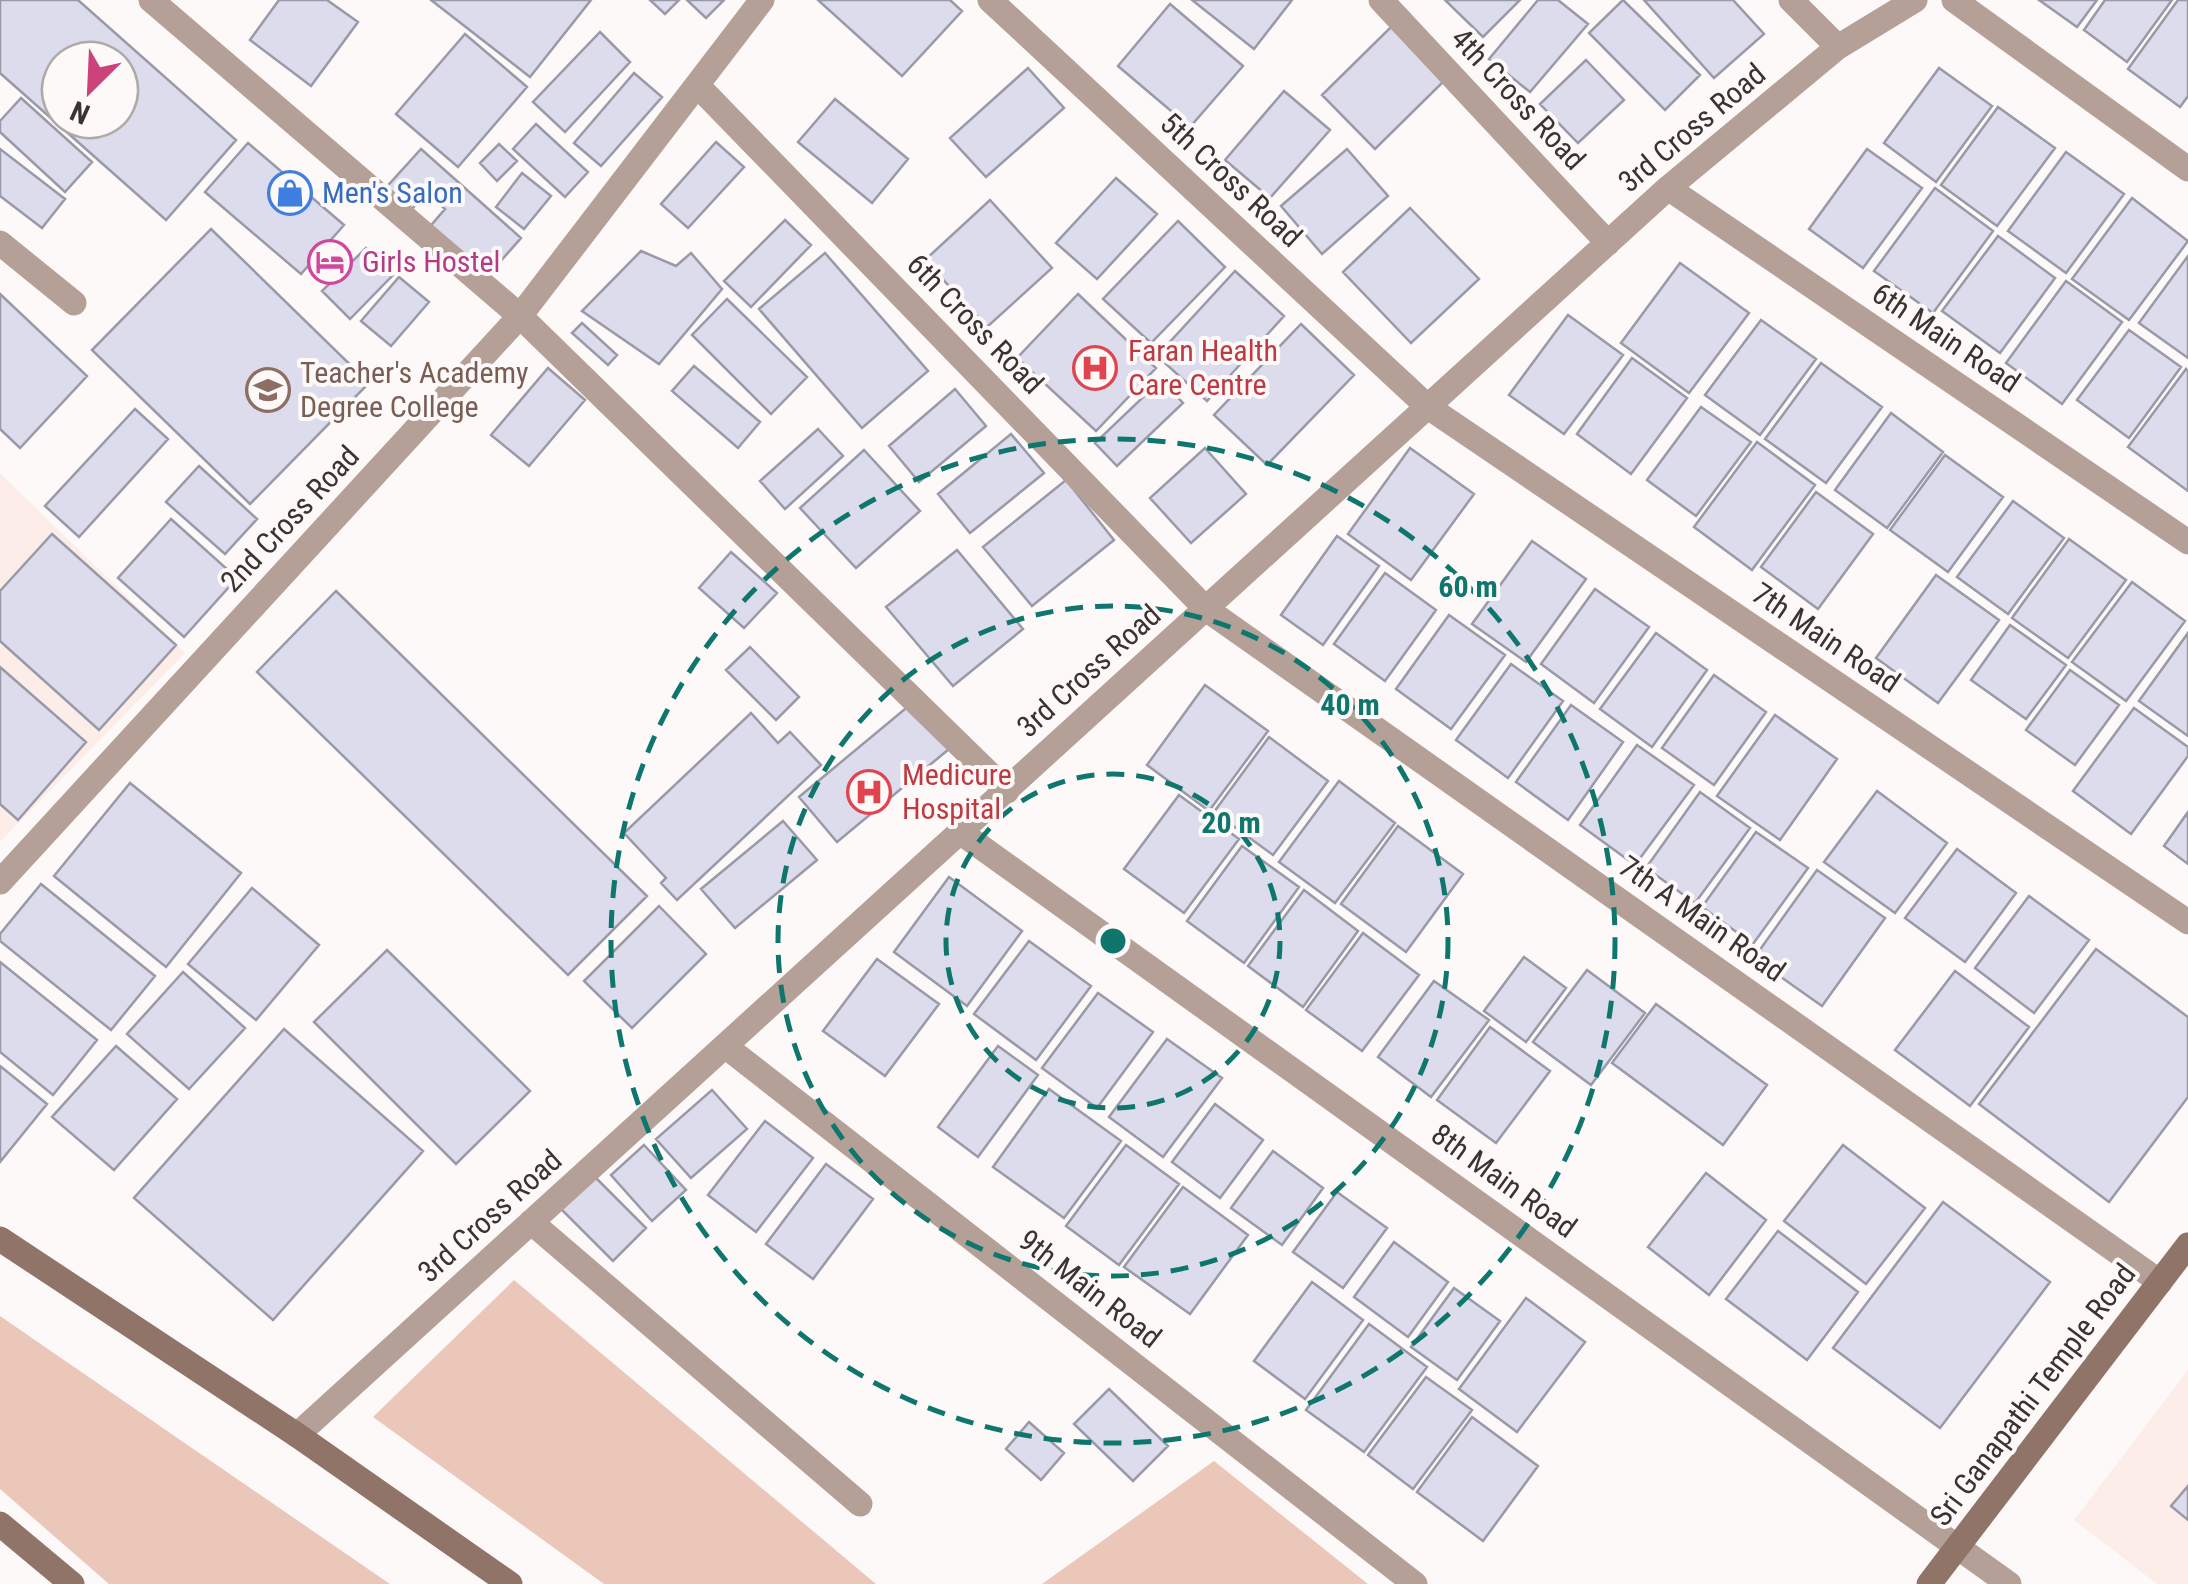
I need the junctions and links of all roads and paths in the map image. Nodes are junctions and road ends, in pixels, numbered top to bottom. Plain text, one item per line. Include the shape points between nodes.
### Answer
1 (151, 0) edge
2 (762, 0) edge
3 (990, 0) edge
4 (1381, 0) edge
5 (1791, 0) edge
6 (1915, 0) edge
7 (1954, 0) edge
8 (1838, 47) junction
9 (698, 85) junction
10 (2188, 168) edge
11 (1668, 188) junction
12 (1608, 242) junction
13 (0, 243) edge
14 (74, 303) dead end
15 (520, 316) junction
16 (1428, 408) junction
17 (2188, 542) edge
18 (1206, 609) junction
19 (1006, 790) junction
20 (960, 832) junction
21 (0, 882) edge
22 (2188, 922) edge
23 (725, 1046) junction
24 (531, 1222) junction
25 (0, 1239) edge
26 (2188, 1245) edge
27 (2160, 1282) junction
28 (297, 1436) junction
29 (860, 1504) dead end
30 (0, 1524) edge
31 (1960, 1547) junction
32 (72, 1584) edge
33 (510, 1584) edge
34 (1415, 1584) edge
35 (1930, 1584) edge
36 (2010, 1584) edge

1 - 15 street
2 - 9 street, 2nd Cross Road
3 - 16 street, 5th Cross Road
4 - 12 street, 4th Cross Road
5 - 8 street
6 - 8 street, 3rd Cross Road
7 - 10 street
8 - 11 street, 3rd Cross Road
9 - 15 street, 2nd Cross Road
9 - 18 street, 6th Cross Road
11 - 12 street, 3rd Cross Road
11 - 17 street, 6th Main Road
12 - 16 street, 3rd Cross Road
13 - 14 street
15 - 19 street
15 - 21 street, 2nd Cross Road
16 - 18 street, 3rd Cross Road
16 - 22 street, 7th Main Road
18 - 19 street, 3rd Cross Road
18 - 27 street, 7th A Main Road
19 - 20 street, 3rd Cross Road
20 - 23 street, 3rd Cross Road
20 - 31 street, 8th Main Road
23 - 24 street, 3rd Cross Road
23 - 34 street, 9th Main Road
24 - 28 street, 3rd Cross Road
24 - 29 street
25 - 28 street
26 - 27 street, Sri Ganapathi Temple Road
27 - 31 street, Sri Ganapathi Temple Road
28 - 33 street
30 - 32 street
31 - 35 street, Sri Ganapathi Temple Road
31 - 36 street, 8th Main Road

